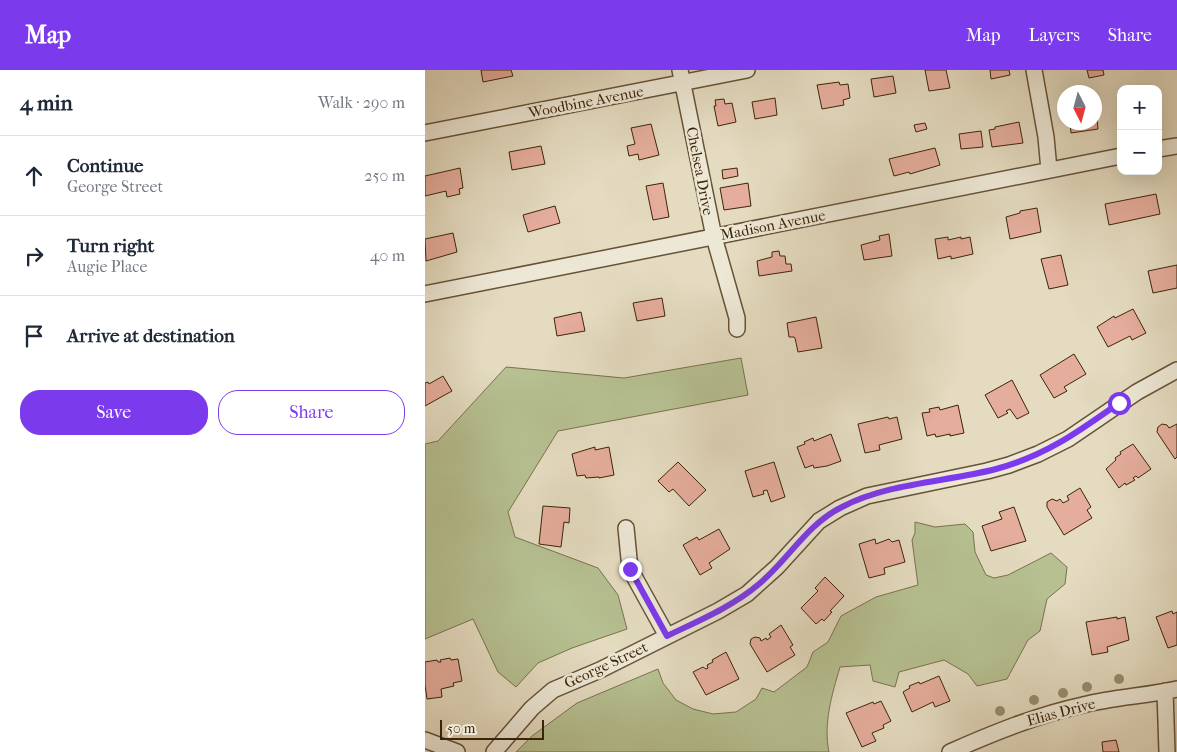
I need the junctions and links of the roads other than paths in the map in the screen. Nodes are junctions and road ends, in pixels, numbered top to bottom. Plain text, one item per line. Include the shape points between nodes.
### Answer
1 (747, 70) edge
2 (1034, 70) edge
3 (681, 77) edge
4 (425, 133) edge
5 (1177, 146) edge
6 (1162, 148) edge
7 (1117, 157) edge
8 (1049, 170) junction
9 (713, 237) junction
10 (425, 294) edge
11 (737, 329) dead end
12 (1177, 370) edge
13 (626, 528) dead end
14 (667, 636) junction
15 (1171, 690) edge
16 (425, 740) edge
17 (457, 752) edge
18 (494, 752) edge
19 (950, 752) edge
20 (1167, 752) edge

1 - 3 street, Woodbine Avenue
2 - 8 street via 1047,137
3 - 4 street, Woodbine Avenue
3 - 9 street, Chelsea Drive
5 - 6 street
7 - 8 street, Madison Avenue
8 - 9 street, Madison Avenue
9 - 10 street, Madison Avenue
9 - 11 street, Chelsea Drive via 737,318
12 - 14 street, George Street via 1068,439 1038,454 987,471 867,496 840,508 819,521 759,585 734,602
13 - 14 street via 630,569
14 - 18 street, George Street via 549,692
15 - 19 street, Elias Drive via 1063,710 1001,730
15 - 20 street
16 - 17 street

